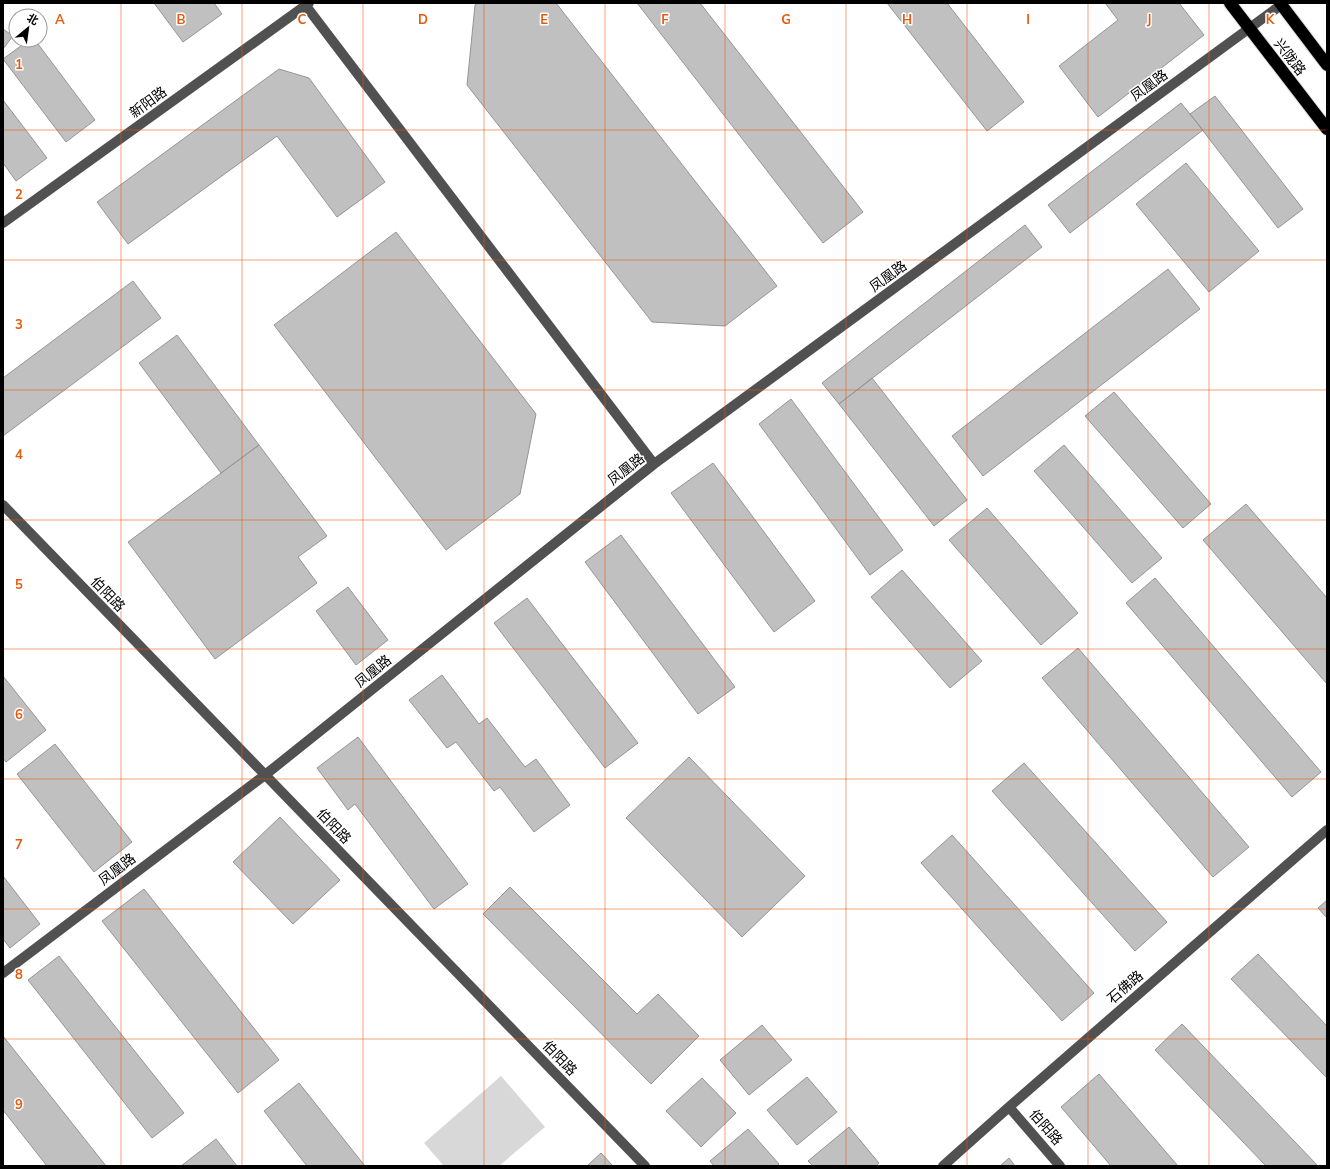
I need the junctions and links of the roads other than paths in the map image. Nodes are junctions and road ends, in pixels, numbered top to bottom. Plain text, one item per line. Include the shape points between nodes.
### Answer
1 (1230, 3) edge
2 (308, 4) edge
3 (1281, 4) edge
4 (1249, 29) junction
5 (1327, 65) edge
6 (1327, 129) edge
7 (3, 223) edge
8 (654, 464) junction
9 (3, 506) edge
10 (265, 775) junction
11 (1327, 830) edge
12 (3, 973) edge
13 (1009, 1106) junction
14 (645, 1166) edge
15 (943, 1166) edge
16 (1060, 1166) edge

1 - 4 highway, 兴陇路
2 - 7 street, 新阳路
2 - 8 street
3 - 4 street, 凤凰路
3 - 5 highway, 兴陇路
4 - 6 highway, 兴陇路
4 - 8 street, 凤凰路
8 - 10 street, 凤凰路
9 - 10 street, 伯阳路
10 - 12 street, 凤凰路
10 - 14 street, 伯阳路
11 - 13 street, 石佛路
13 - 15 street, 石佛路
13 - 16 street, 伯阳路

